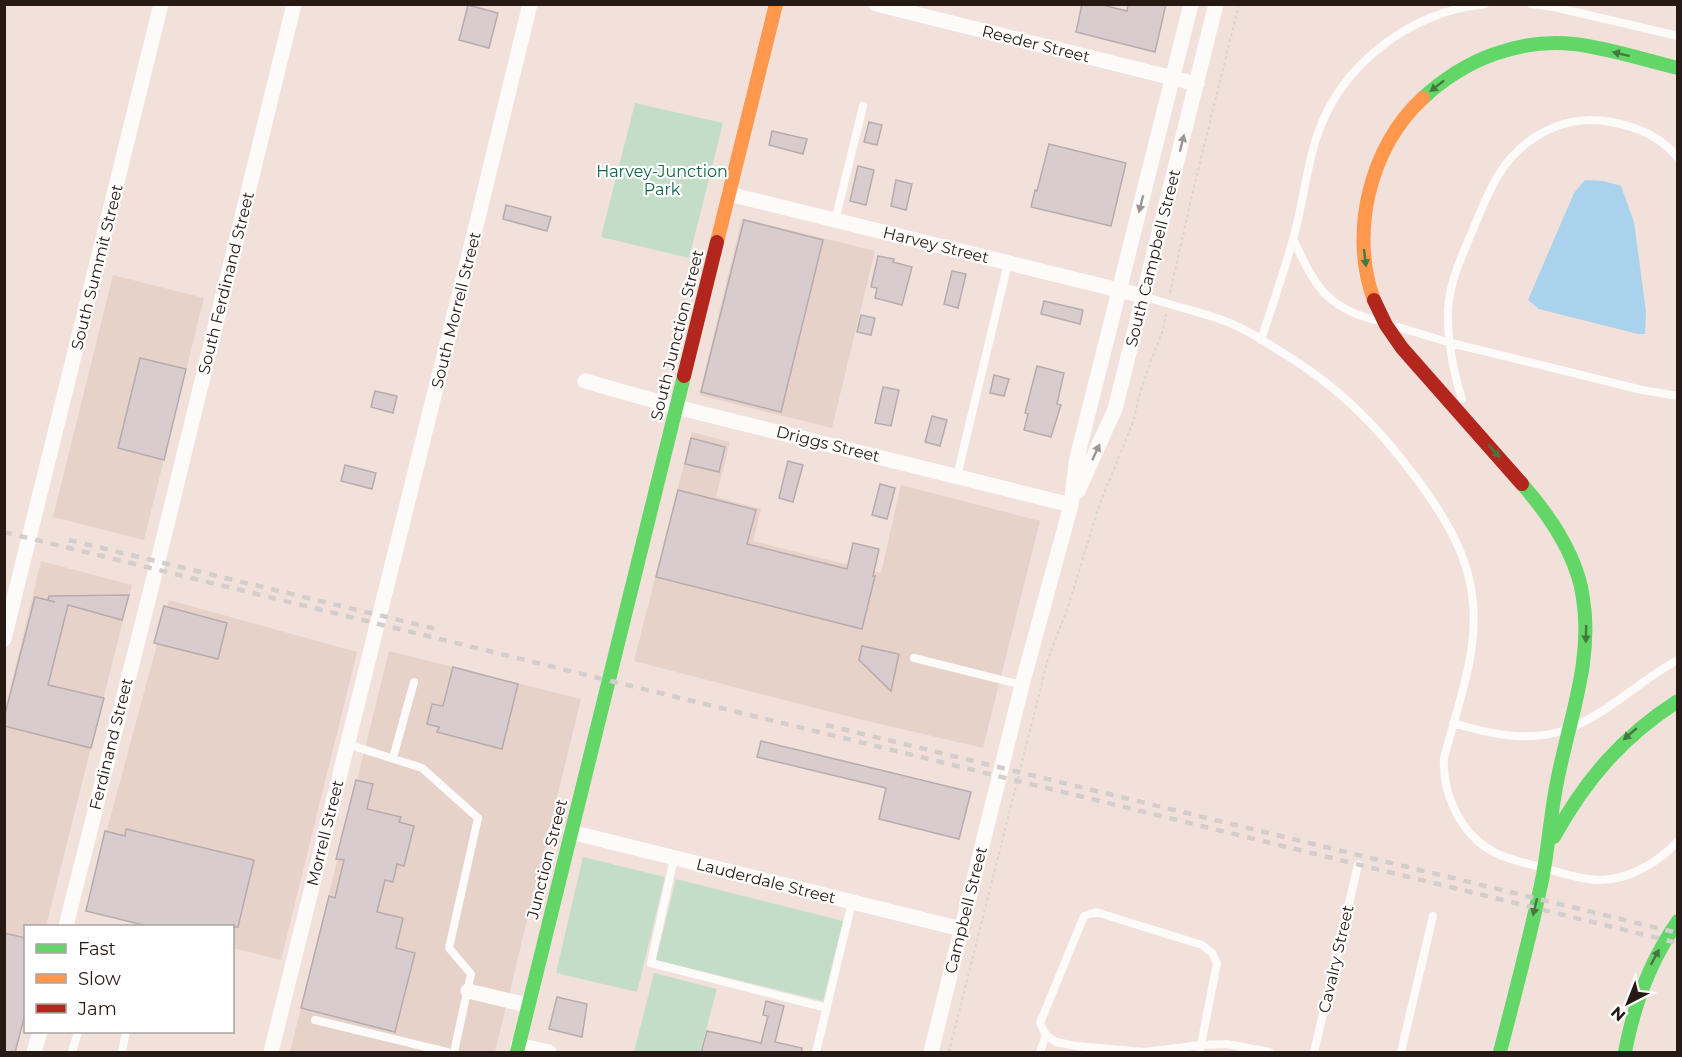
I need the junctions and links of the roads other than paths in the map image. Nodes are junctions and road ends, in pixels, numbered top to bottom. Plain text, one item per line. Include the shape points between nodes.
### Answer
1 (161, 4) edge
2 (294, 4) edge
3 (530, 4) edge
4 (776, 4) edge
5 (876, 4) edge
6 (1191, 4) edge
7 (1216, 4) edge
8 (1485, 4) edge
9 (1531, 4) edge
10 (908, 8) edge
11 (1677, 36) edge
12 (1677, 68) edge
13 (1173, 77) junction
14 (1197, 84) junction
15 (863, 105) dead end
16 (1677, 158) edge
17 (729, 194) junction
18 (835, 220) junction
19 (1293, 239) junction
20 (1008, 263) junction
21 (1120, 290) junction
22 (1143, 296) junction
23 (1385, 323) junction
24 (1261, 339) junction
25 (1451, 343) junction
26 (585, 381) dead end
27 (1677, 396) edge
28 (676, 407) junction
29 (1478, 433) junction
30 (957, 476) junction
31 (1071, 505) junction
32 (158, 561) joint
33 (379, 614) joint
34 (4, 639) edge
35 (914, 658) dead end
36 (1677, 660) edge
37 (610, 673) joint
38 (414, 682) dead end
39 (1022, 685) junction
40 (1677, 701) edge
41 (1453, 723) junction
42 (346, 744) junction
43 (393, 759) junction
44 (1001, 768) joint
45 (571, 832) junction
46 (1676, 847) edge
47 (1548, 850) junction
48 (674, 858) junction
49 (1358, 865) dead end
50 (852, 902) junction
51 (1433, 916) dead end
52 (1677, 921) edge
53 (67, 925) edge
54 (961, 929) junction
55 (468, 991) junction
56 (527, 1005) junction
57 (827, 1008) junction
58 (315, 1020) dead end
59 (40, 1033) edge
60 (78, 1033) edge
61 (126, 1033) edge
62 (1046, 1035) junction
63 (518, 1049) edge
64 (1200, 1049) edge
65 (34, 1053) edge
66 (72, 1053) edge
67 (122, 1053) edge
68 (271, 1053) edge
69 (447, 1053) edge
70 (454, 1053) edge
71 (549, 1053) edge
72 (816, 1053) edge
73 (931, 1053) edge
74 (1040, 1053) edge
75 (1269, 1053) edge
76 (1314, 1053) edge
77 (1401, 1053) edge
78 (1500, 1053) edge
79 (1625, 1053) edge

1 - 34 street, South Summit Street
2 - 32 street, South Ferdinand Street
3 - 33 street, South Morrell Street
4 - 17 main road, South Junction Street
5 - 10 street, Reeder Street
6 - 13 street, South Campbell Street
7 - 14 street, South Campbell Street
8 - 19 lane via 1449,11 1402,31 1353,74 1335,98 1317,136
9 - 11 lane
10 - 13 street, Reeder Street
12 -> 23 main road via 1578,45 1537,44 1482,58 1431,90 1389,140 1366,204 1365,264
13 - 14 street, Reeder Street
13 -> 21 street, South Campbell Street
22 -> 14 street, South Campbell Street
15 - 18 lane
16 - 25 lane via 1663,142 1644,131 1599,120 1558,126 1525,144 1492,185 1464,251 1449,300
17 - 18 street, Harvey Street
17 - 28 main road, South Junction Street
18 - 20 street, Harvey Street
19 - 23 lane via 1325,295 1346,311
19 - 24 lane
20 - 21 street, Harvey Street
20 - 30 lane
21 - 22 street, Harvey Street
21 - 31 street, South Campbell Street via 1076,462
22 - 24 lane via 1229,323
31 -> 22 street, South Campbell Street via 1115,409
23 - 25 lane
23 - 29 main road via 1408,355
24 - 41 lane via 1322,377 1375,427 1432,499 1455,537 1471,586 1473,621 1471,655
25 - 27 lane
25 - 29 lane via 1459,392
26 - 28 street, Driggs Street
28 - 30 street, Driggs Street
28 - 37 main road, South Junction Street
29 -> 47 main road via 1546,511 1579,576 1586,611 1586,647 1554,793
30 - 31 street, Driggs Street
31 - 39 street, South Campbell Street
32 - 53 street, Ferdinand Street
33 - 42 street, Morrell Street
35 - 39 lane
36 - 41 lane via 1606,710 1562,731 1506,736
37 - 45 main road, Junction Street
38 - 43 lane
39 - 44 street, South Campbell Street
40 -> 47 main road via 1644,722 1607,757
41 - 46 lane via 1444,758 1447,789 1461,821 1493,852 1598,880 1639,870
42 - 43 lane
42 - 68 street, Morrell Street
43 - 55 lane via 422,768 478,818 448,948 471,974
44 - 54 street, Campbell Street
45 - 48 street, Lauderdale Street
45 - 56 main road, Junction Street
47 -> 78 main road
48 - 50 street, Lauderdale Street
48 - 57 lane via 651,963
49 - 76 lane, Cavalry Street
50 - 54 street, Lauderdale Street
50 - 57 lane
51 - 77 lane
79 -> 52 main road via 1645,978
54 - 73 street, Campbell Street
55 - 56 street
55 - 70 lane
56 - 63 main road, Junction Street
57 - 72 lane
58 - 69 lane
59 - 65 street
60 - 66 lane
61 - 67 lane
62 - 64 lane via 1056,1042 1076,1046 1144,1052
62 - 64 lane via 1040,1023 1079,926 1084,916 1096,912 1202,945 1212,953 1217,963
62 - 74 lane
63 - 71 street
64 - 75 lane via 1227,1044

